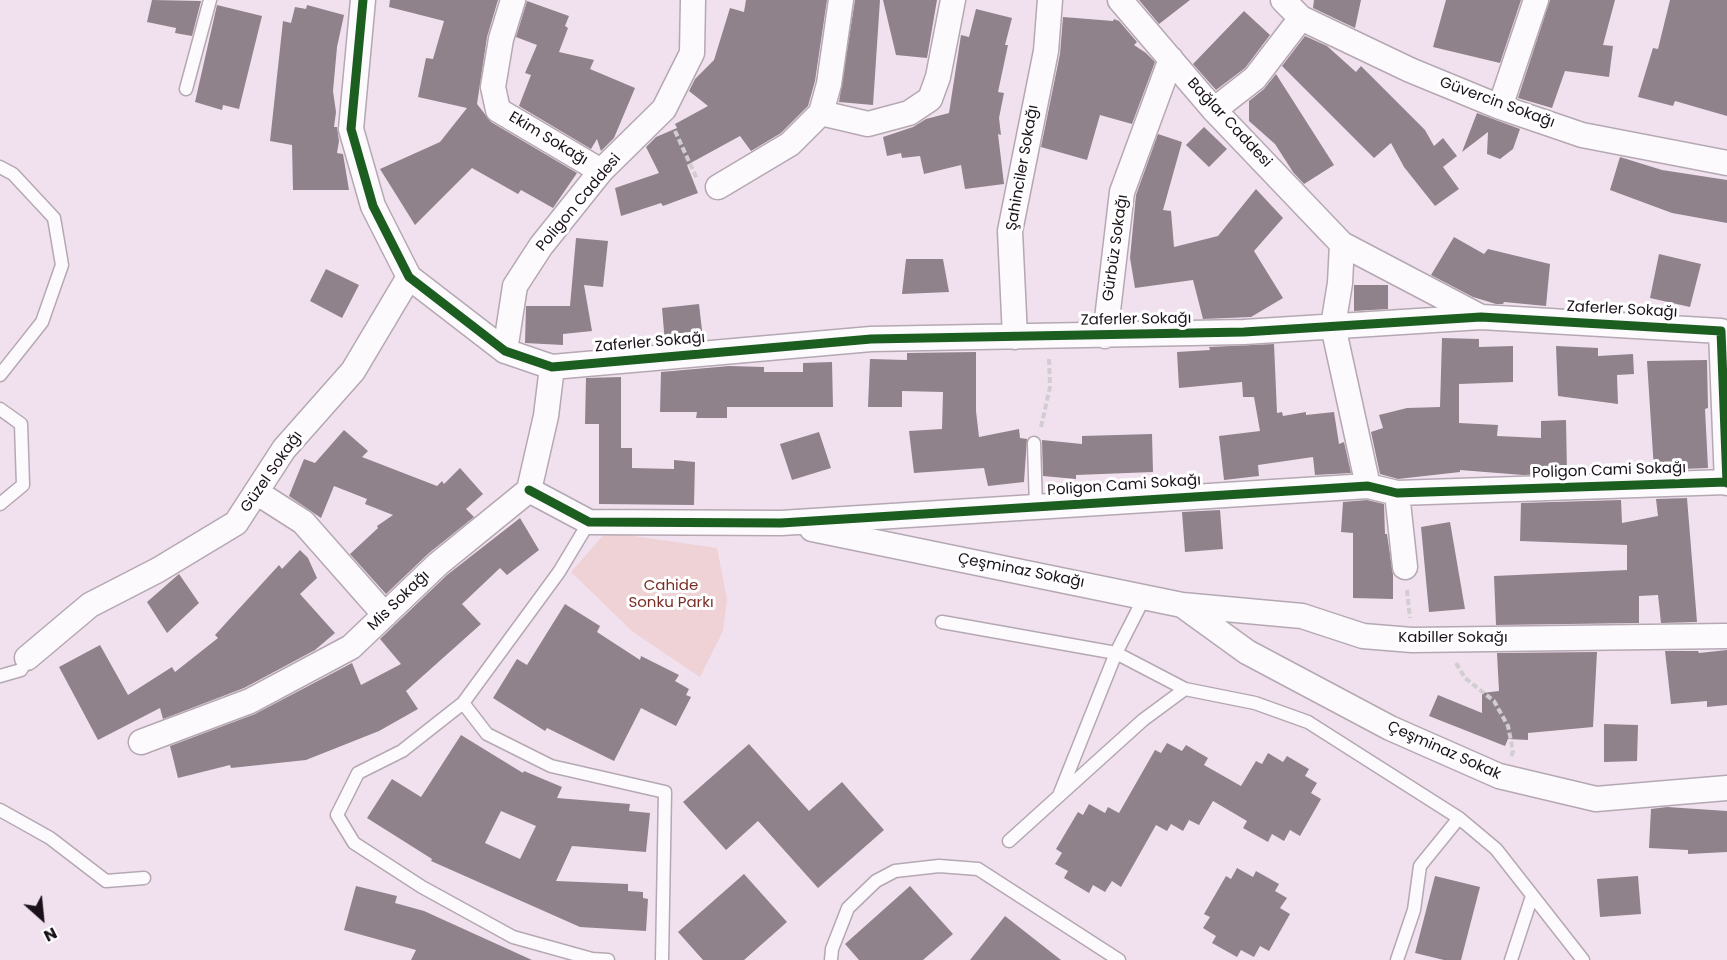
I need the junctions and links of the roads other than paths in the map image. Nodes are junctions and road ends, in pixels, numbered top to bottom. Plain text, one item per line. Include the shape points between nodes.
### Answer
1 (210, 0) edge
2 (363, 0) edge
3 (513, 0) edge
4 (693, 0) edge
5 (841, 0) edge
6 (953, 0) edge
7 (1050, 0) edge
8 (1120, 0) edge
9 (1283, 0) edge
10 (1536, 0) edge
11 (1301, 18) junction
12 (1171, 59) junction
13 (186, 89) dead end
14 (1500, 106) junction
15 (1214, 110) junction
16 (820, 113) junction
17 (1727, 163) edge
18 (0, 167) edge
19 (602, 171) junction
20 (718, 187) road end
21 (1342, 244) junction
22 (409, 277) junction
23 (1481, 317) junction
24 (1333, 326) junction
25 (1105, 336) junction
26 (1015, 337) junction
27 (505, 351) junction
28 (552, 367) junction
29 (0, 375) edge
30 (0, 409) edge
31 (1034, 442) road end
32 (1727, 482) edge
33 (1368, 486) junction
34 (529, 490) junction
35 (256, 492) junction
36 (1397, 493) junction
37 (0, 504) edge
38 (1036, 507) junction
39 (590, 522) junction
40 (781, 523) junction
41 (1405, 567) road end
42 (1145, 596) junction
43 (1182, 605) junction
44 (385, 615) junction
45 (942, 622) dead end
46 (1727, 636) edge
47 (1247, 652) joint
48 (1116, 653) junction
49 (27, 658) joint
50 (0, 676) edge
51 (1185, 689) junction
52 (463, 703) junction
53 (141, 742) dead end
54 (1727, 788) edge
55 (1059, 796) junction
56 (0, 810) edge
57 (1459, 818) junction
58 (1010, 841) dead end
59 (144, 878) dead end
60 (1532, 896) junction
61 (608, 960) edge
62 (662, 960) edge
63 (831, 960) edge
64 (1119, 960) edge
65 (1397, 960) edge
66 (1511, 960) edge
67 (1583, 960) edge

1 - 13 lane
2 - 22 street via 351,129 373,206
3 - 19 street, Ekim Sokağı via 493,87 498,110
4 - 19 street, Poligon Caddesi via 692,53 664,109
5 - 16 street via 829,84
6 - 16 street via 930,99 909,113 868,124
7 - 26 street, Şahinciler Sokağı via 1046,51 1010,231
8 - 12 street, Bağlar Caddesi
9 - 11 street, Güvercin Sokağı
10 - 14 street
11 - 14 street, Güvercin Sokağı via 1410,70
11 - 15 street via 1255,78
12 - 15 street, Bağlar Caddesi
12 - 25 street, Gürbüz Sokağı via 1122,192
14 - 17 street, Güvercin Sokağı via 1582,135
15 - 21 street, Bağlar Caddesi
16 - 20 street via 790,144
18 - 29 lane via 14,174 54,218 62,265 42,322
19 - 27 street, Poligon Caddesi via 541,246 515,286
21 - 23 street, Bağlar Caddesi
21 - 24 street
22 - 27 street
22 - 35 street, Güzel Sokağı via 353,371 284,449
23 - 24 street, Zaferler Sokağı
23 - 32 street, Zaferler Sokağı via 1721,331
24 - 25 street, Zaferler Sokağı
24 - 33 street
25 - 26 street, Zaferler Sokağı
26 - 28 street, Zaferler Sokağı via 871,339
27 - 28 street
28 - 34 street via 546,416
30 - 37 lane via 21,424 23,485
31 - 38 lane
32 - 36 street, Poligon Cami Sokağı
33 - 36 street, Poligon Cami Sokağı
33 - 38 street, Poligon Cami Sokağı
34 - 39 street, Poligon Cami Sokağı
34 - 44 street, Mis Sokağı via 438,564
35 - 44 street via 303,522
35 - 49 street, Güzel Sokağı via 236,523 90,605
36 - 41 street
38 - 40 street, Poligon Cami Sokağı
39 - 40 street, Poligon Cami Sokağı
39 - 52 lane via 559,572
40 - 42 street, Çeşminaz Sokağı
42 - 43 street, Çeşminaz Sokağı
42 - 48 lane
43 - 46 street, Kabiller Sokağı via 1302,616 1363,636 1421,640
43 - 47 street, Çeşminaz Sokağı
44 - 53 street, Mis Sokağı via 351,647 260,696
45 - 48 lane
47 - 54 street, Çeşminaz Sokak via 1390,728 1505,778 1596,800
48 - 51 lane
48 - 55 lane
49 - 50 lane via 21,670
51 - 55 lane via 1143,720
51 - 57 lane via 1255,703 1308,722
52 - 61 lane via 402,751 357,773 337,815 354,843 422,887 513,937
52 - 62 lane via 488,734 551,766 665,792
55 - 58 lane
56 - 59 lane via 50,838 106,881
57 - 60 lane via 1496,849
57 - 65 lane via 1420,866 1414,910
60 - 66 lane
60 - 67 lane
63 - 64 lane via 848,908 876,880 895,871 939,866 978,869

